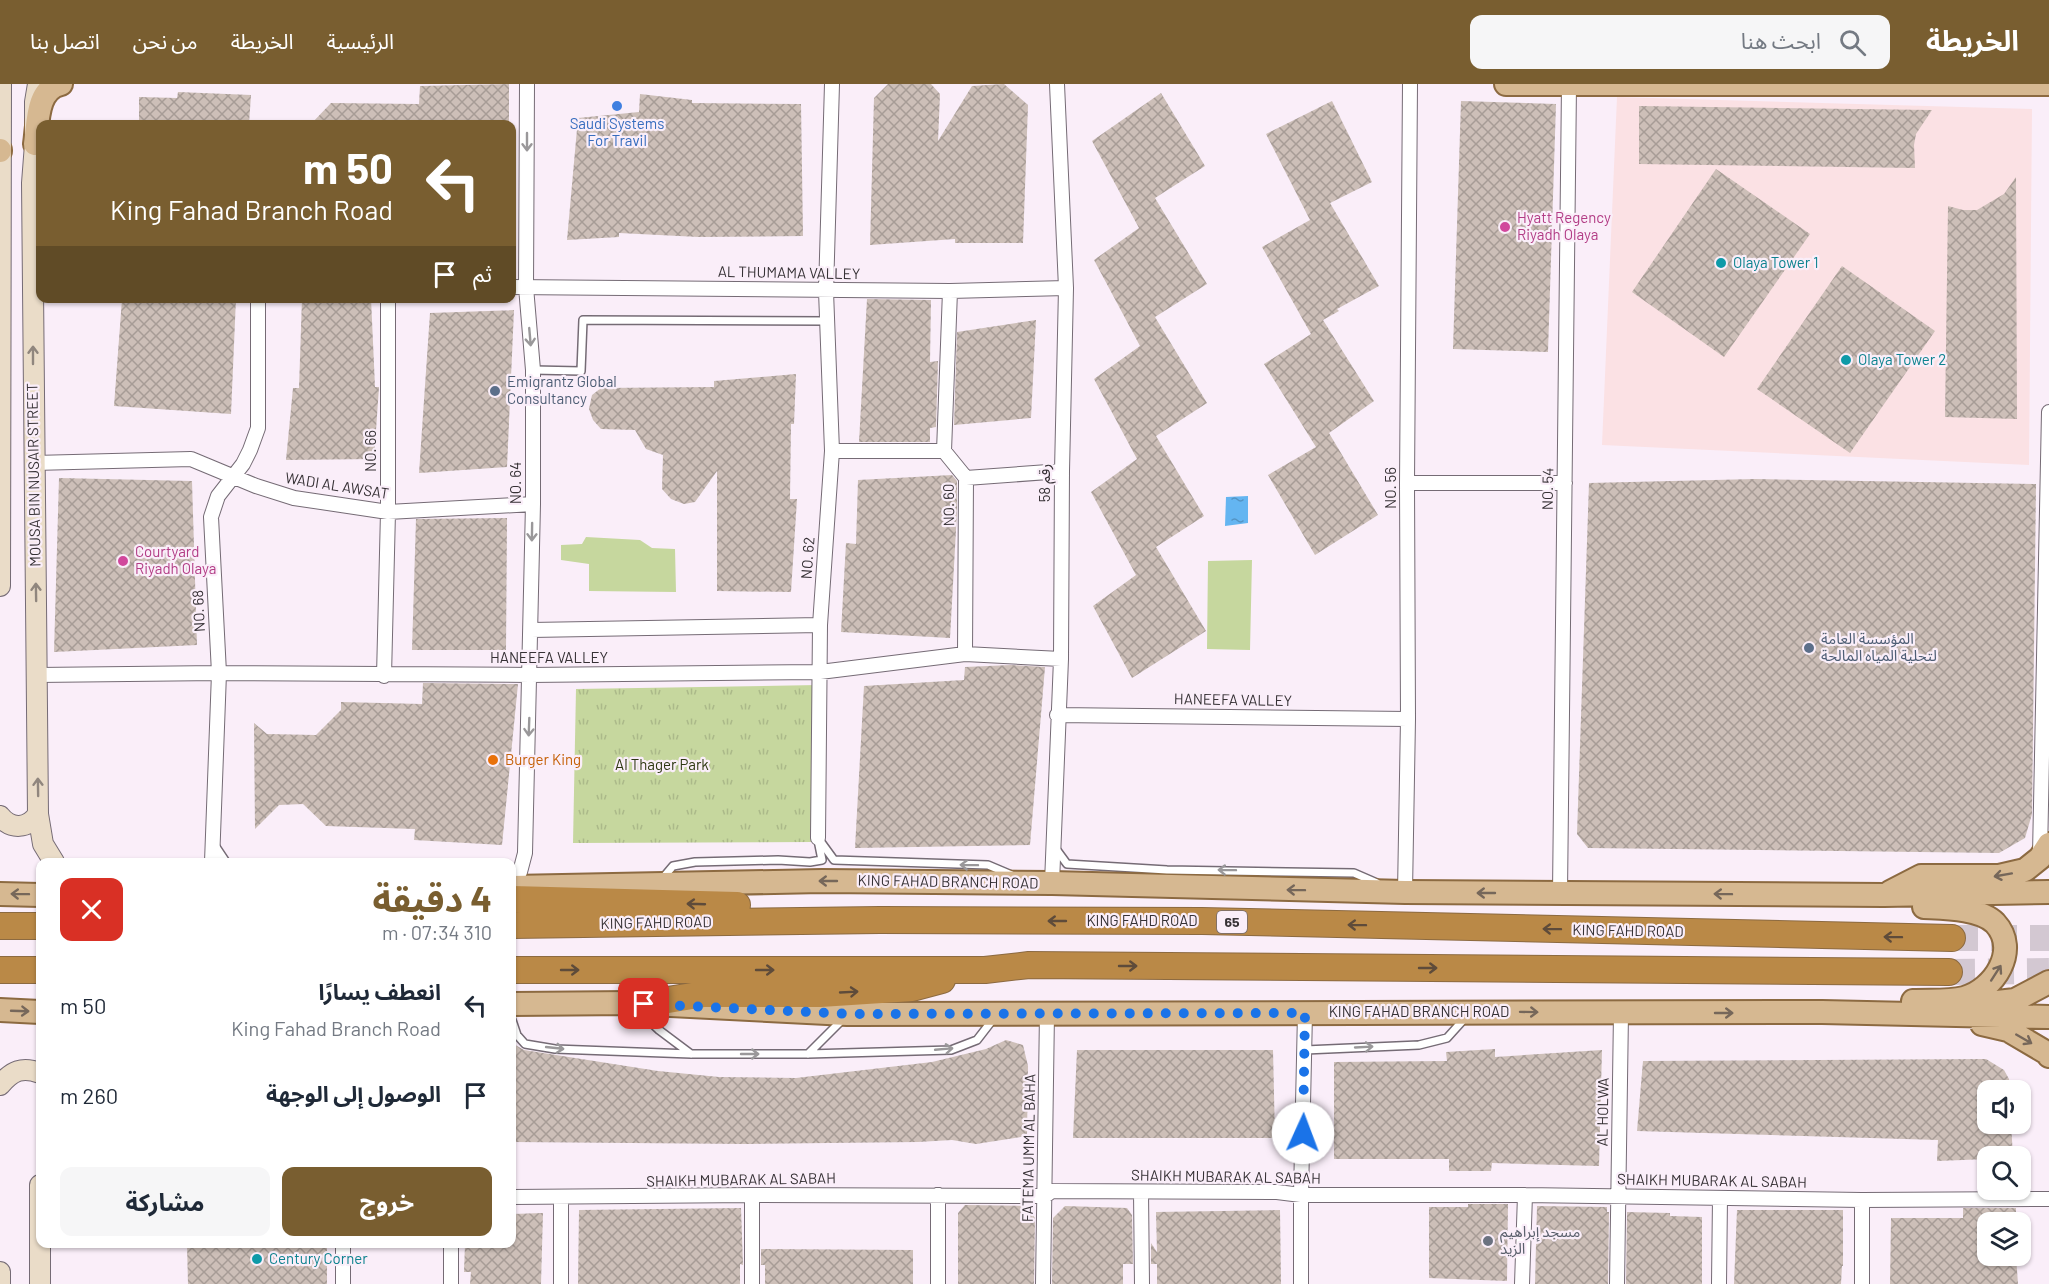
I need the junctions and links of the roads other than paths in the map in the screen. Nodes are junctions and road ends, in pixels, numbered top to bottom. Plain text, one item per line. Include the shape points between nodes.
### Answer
1 (1, 84) edge
2 (38, 84) edge
3 (61, 84) edge
4 (527, 84) edge
5 (832, 84) edge
6 (1057, 84) edge
7 (1410, 84) edge
8 (1506, 84) edge
9 (2019, 84) edge
10 (2038, 84) edge
11 (2049, 84) edge
12 (1569, 85) edge
13 (2049, 90) edge
14 (39, 120) edge
15 (36, 137) edge
16 (35, 144) junction
17 (0, 150) edge
18 (36, 262) edge
19 (0, 278) edge
20 (519, 287) edge
21 (1066, 288) junction
22 (826, 291) junction
23 (950, 291) junction
24 (37, 303) edge
25 (258, 303) edge
26 (388, 303) edge
27 (829, 321) junction
28 (532, 370) junction
29 (2049, 412) edge
30 (832, 451) junction
31 (944, 451) junction
32 (1, 454) edge
33 (34, 463) junction
34 (1062, 471) junction
35 (233, 477) junction
36 (966, 478) junction
37 (1407, 483) junction
38 (1565, 483) junction
39 (533, 504) junction
40 (388, 512) junction
41 (0, 586) edge
42 (820, 625) junction
43 (531, 630) junction
44 (965, 654) junction
45 (1061, 658) junction
46 (820, 672) junction
47 (219, 673) junction
48 (37, 675) junction
49 (384, 675) junction
50 (530, 675) junction
51 (1057, 715) junction
52 (1408, 718) junction
53 (38, 814) junction
54 (0, 816) edge
55 (818, 838) junction
56 (213, 842) junction
57 (1053, 845) junction
58 (2045, 851) edge
59 (52, 858) edge
60 (212, 858) edge
61 (223, 858) edge
62 (516, 874) edge
63 (1023, 883) junction
64 (1052, 883) junction
65 (657, 884) junction
66 (516, 887) edge
67 (1395, 892) junction
68 (1560, 892) junction
69 (2049, 892) edge
70 (0, 894) edge
71 (1781, 894) junction
72 (36, 895) edge
73 (1884, 895) junction
74 (516, 899) edge
75 (880, 920) junction
76 (516, 925) edge
77 (0, 926) edge
78 (36, 926) edge
79 (1952, 938) tunnel mouth
80 (0, 970) edge
81 (36, 970) edge
82 (516, 970) edge
83 (985, 970) junction
84 (1949, 972) tunnel mouth
85 (2049, 982) edge
86 (638, 1003) junction
87 (516, 1004) edge
88 (0, 1010) edge
89 (36, 1012) edge
90 (1471, 1012) junction
91 (1822, 1012) junction
92 (998, 1013) junction
93 (1047, 1013) junction
94 (1305, 1013) junction
95 (1621, 1013) junction
96 (847, 1014) junction
97 (2049, 1017) edge
98 (516, 1032) edge
99 (1305, 1050) junction
100 (691, 1054) junction
101 (808, 1054) junction
102 (2049, 1056) edge
103 (36, 1071) edge
104 (0, 1085) edge
105 (1141, 1192) junction
106 (752, 1195) junction
107 (938, 1195) junction
108 (1301, 1195) junction
109 (1525, 1195) junction
110 (1618, 1195) junction
111 (1045, 1196) junction
112 (516, 1197) edge
113 (561, 1197) junction
114 (1720, 1198) junction
115 (2049, 1199) edge
116 (1862, 1200) junction
117 (40, 1248) edge
118 (343, 1248) edge
119 (451, 1248) edge
120 (0, 1272) edge
121 (0, 1284) edge
122 (40, 1284) edge
123 (344, 1284) edge
124 (451, 1284) edge
125 (561, 1284) edge
126 (752, 1284) edge
127 (938, 1284) edge
128 (1043, 1284) edge
129 (1142, 1284) edge
130 (1301, 1284) edge
131 (1522, 1284) edge
132 (1617, 1284) edge
133 (1719, 1284) edge
134 (1862, 1284) edge

1 - 17 street
2 - 16 street, MOUSA BIN NUSAIR STREET
3 - 14 main road via 45,94
4 -> 20 street, NO. 64
5 - 22 street, NO. 62
6 - 21 street, رقم 58
7 - 37 street, NO. 56
8 - 12 main road
9 - 10 main road
9 - 12 main road
9 - 13 main road
10 - 11 main road
12 - 38 street, NO. 54
15 - 16 main road
16 - 18 street, MOUSA BIN NUSAIR STREET via 32,183
17 - 19 street
19 - 32 street
20 - 22 street, AL THUMAMA VALLEY
20 -> 28 street, NO. 64
21 - 23 street, AL THUMAMA VALLEY
21 - 34 street, رقم 58
22 - 23 street, AL THUMAMA VALLEY
22 - 27 street, NO. 62
23 - 31 street
33 -> 24 street, MOUSA BIN NUSAIR STREET
25 - 35 street, NO. 68 via 258,428
26 - 40 street, NO. 66
27 - 28 lane via 583,320 581,371
27 - 30 street, NO. 62
28 - 39 street, NO. 64
29 - 58 street
30 - 31 street
30 - 42 street, NO. 62
31 - 36 street, NO. 60
32 - 41 street
33 - 35 street, WADI AL AWSAT via 191,459
48 -> 33 street, MOUSA BIN NUSAIR STREET
34 - 36 street
34 - 45 street, رقم 58
35 - 40 street, WADI AL AWSAT via 294,498
35 - 47 street, NO. 68 via 218,496 211,517
36 - 44 street, NO. 60
37 - 38 street
37 - 52 street, NO. 56
38 - 68 street, NO. 54
39 - 40 street, WADI AL AWSAT
39 -> 43 street, NO. 64
40 - 49 street, NO. 66
42 - 43 street
42 - 46 street, NO. 62
43 - 50 street, NO. 64
44 - 45 street, HANEEFA VALLEY
44 - 46 street, HANEEFA VALLEY
45 - 51 street, رقم 58
46 - 50 street, HANEEFA VALLEY
46 - 55 street, NO. 62
47 - 48 street, HANEEFA VALLEY
47 - 49 street, HANEEFA VALLEY
47 - 56 street, NO. 68
53 -> 48 street, MOUSA BIN NUSAIR STREET
49 - 50 street, HANEEFA VALLEY
50 -> 62 street, NO. 64 via 525,853
51 - 52 street, HANEEFA VALLEY
51 - 57 street, رقم 58
52 - 67 street, NO. 56
53 - 54 street via 29,824 17,827
53 - 59 street, MOUSA BIN NUSAIR STREET via 43,844
63 -> 55 lane via 1011,873 988,865 834,860
55 - 65 lane, NO. 62 via 822,860 694,862 673,866
56 - 60 street, NO. 68
56 - 61 lane
57 - 64 street, رقم 58
67 -> 57 lane via 1354,873 1067,864
58 -> 73 main road via 2025,870 1974,878 1921,876
63 - 64 main road, KING FAHAD BRANCH ROAD
63 -> 65 main road, KING FAHAD BRANCH ROAD
67 -> 64 main road, KING FAHAD BRANCH ROAD
65 - 66 main road, KING FAHAD BRANCH ROAD
68 -> 67 main road, KING FAHAD BRANCH ROAD
71 -> 68 main road, KING FAHAD BRANCH ROAD
69 - 73 main road
72 -> 70 main road
71 - 73 main road
91 -> 71 main road via 1885,1002 1964,998 1995,978 2005,944 1994,922 1968,911 1828,905
75 -> 74 highway via 805,908
75 - 76 highway, KING FAHD ROAD / 65
79 -> 75 highway, KING FAHD ROAD / 65 via 1202,921
77 - 78 highway
80 - 81 highway
82 -> 83 highway
83 -> 84 highway via 1041,965
86 -> 83 highway via 704,994 820,994 912,988
85 - 91 main road via 2015,1000 1994,1003
86 - 87 main road, KING FAHAD BRANCH ROAD
86 - 96 main road, KING FAHAD BRANCH ROAD
86 - 100 lane via 659,1030
88 -> 89 main road
90 - 94 main road, KING FAHAD BRANCH ROAD
90 -> 95 main road, KING FAHAD BRANCH ROAD
99 -> 90 lane via 1429,1043 1447,1038
95 -> 91 main road, KING FAHAD BRANCH ROAD
91 - 97 main road
91 -> 102 main road via 1982,1024 2008,1030
92 - 93 main road, KING FAHAD BRANCH ROAD
92 - 96 main road, KING FAHAD BRANCH ROAD
101 -> 92 lane via 951,1050 977,1040
93 - 94 main road, KING FAHAD BRANCH ROAD
93 - 111 street, FATEMA UMM AL BAHA
94 - 99 street
95 - 110 street, AL HOLWA
96 - 101 lane
98 -> 100 lane via 525,1044 555,1049
99 - 108 street
100 -> 101 lane
103 - 104 street via 18,1069
105 - 108 street, SHAIKH MUBARAK AL SABAH
105 - 111 street, SHAIKH MUBARAK AL SABAH via 1052,1191
105 - 129 street
106 - 107 street, SHAIKH MUBARAK AL SABAH
106 - 113 street, SHAIKH MUBARAK AL SABAH
106 - 126 street
107 - 111 street, SHAIKH MUBARAK AL SABAH
107 - 127 street
108 - 109 street, SHAIKH MUBARAK AL SABAH
108 - 130 street
109 - 110 street, SHAIKH MUBARAK AL SABAH
109 - 131 street
110 - 114 street, SHAIKH MUBARAK AL SABAH
110 - 132 street, AL HOLWA
111 - 128 street, FATEMA UMM AL BAHA
112 - 113 street, SHAIKH MUBARAK AL SABAH
113 - 125 street
114 - 116 street, SHAIKH MUBARAK AL SABAH
114 - 133 street
115 - 116 street, SHAIKH MUBARAK AL SABAH
116 - 134 street
117 - 122 street
118 - 123 street
119 - 124 street
120 - 121 street

